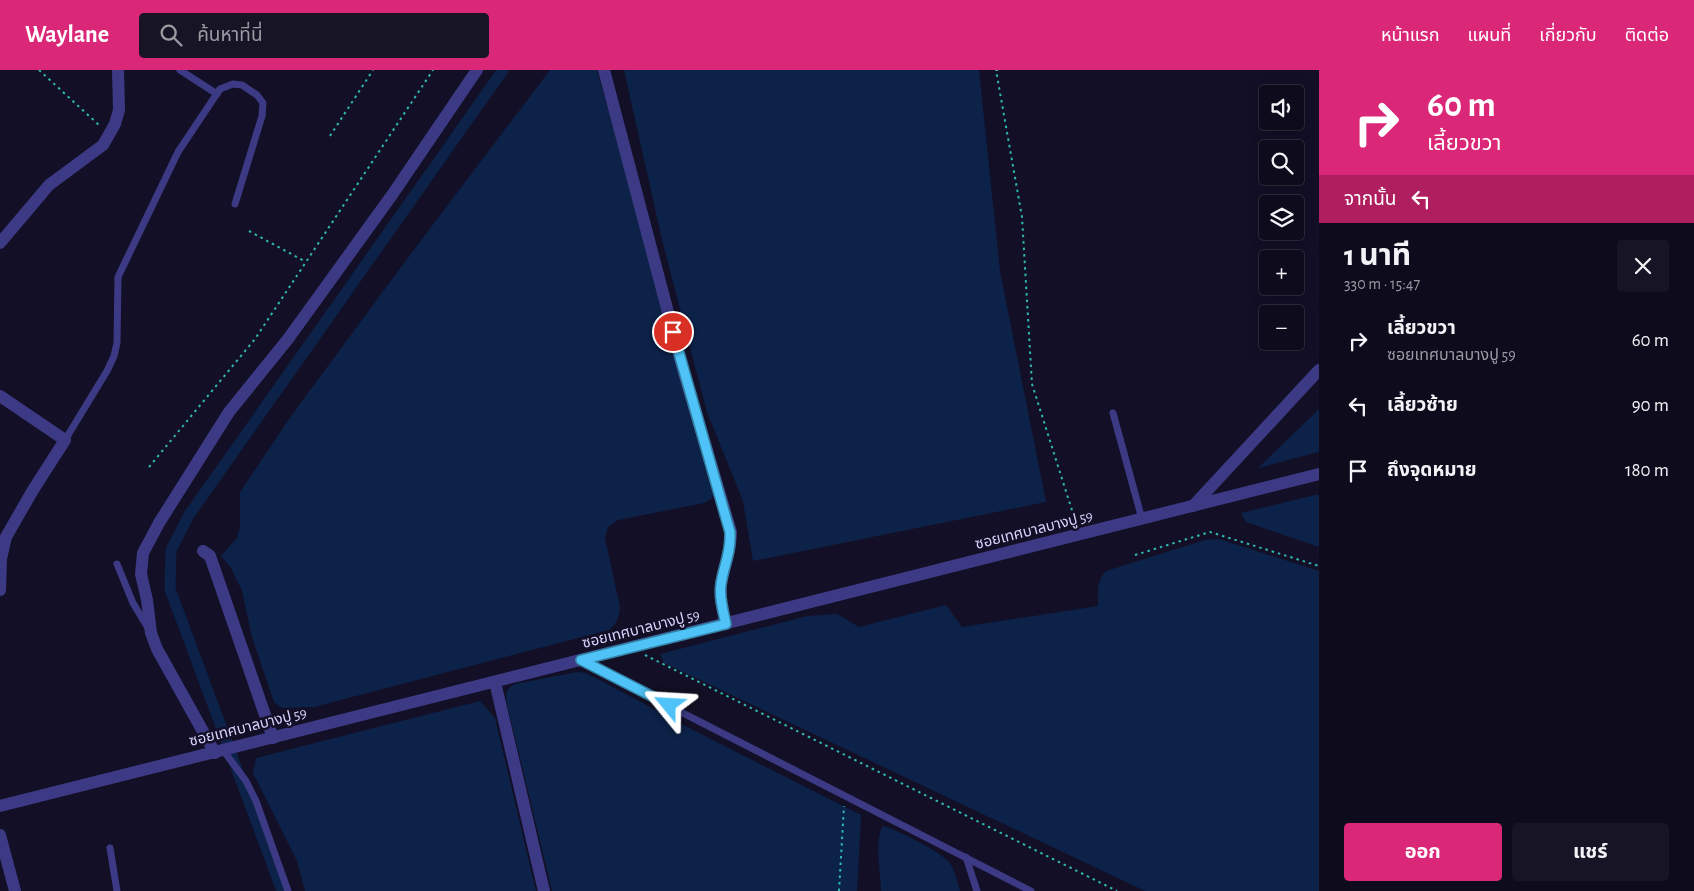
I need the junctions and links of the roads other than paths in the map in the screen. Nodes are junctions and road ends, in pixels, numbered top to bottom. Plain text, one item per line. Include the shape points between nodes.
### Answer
1 (118, 70) edge
2 (180, 70) edge
3 (477, 70) edge
4 (604, 70) edge
5 (216, 94) junction
6 (235, 204) dead end
7 (0, 242) edge
8 (1319, 370) edge
9 (0, 396) edge
10 (1114, 413) dead end
11 (65, 440) junction
12 (1319, 474) edge
13 (1193, 506) junction
14 (1142, 519) junction
15 (203, 551) dead end
16 (117, 564) dead end
17 (0, 590) edge
18 (726, 624) junction
19 (151, 633) junction
20 (581, 660) junction
21 (495, 682) junction
22 (273, 738) junction
23 (219, 752) junction
24 (0, 806) edge
25 (0, 835) edge
26 (110, 848) dead end
27 (966, 857) junction
28 (15, 891) edge
29 (117, 891) edge
30 (288, 891) edge
31 (544, 891) edge
32 (976, 891) edge
33 (1031, 891) edge

1 - 7 street via 119,110 103,145 49,185
2 - 5 lane
3 - 19 street via 288,339 229,412 159,523 141,563
4 - 18 street via 730,532 729,558 720,585
5 - 6 lane via 220,89 242,84 263,103 262,116
5 - 11 lane via 178,152 118,277 114,356
8 - 13 street
9 - 11 street
10 - 14 lane
11 - 17 street via 6,537
12 - 13 street, ซอยเทศบาลบางปู 59
13 - 14 street, ซอยเทศบาลบางปู 59
14 - 18 street, ซอยเทศบาลบางปู 59
15 - 22 street via 210,556
16 - 19 lane via 133,603
18 - 20 street, ซอยเทศบาลบางปู 59
19 - 23 street via 157,649
20 - 21 street, ซอยเทศบาลบางปู 59
20 - 27 lane
21 - 22 street, ซอยเทศบาลบางปู 59
21 - 31 street
22 - 23 street, ซอยเทศบาลบางปู 59
23 - 24 street, ซอยเทศบาลบางปู 59
23 - 30 lane via 246,781
25 - 28 street
26 - 29 lane
27 - 32 lane
27 - 33 lane

